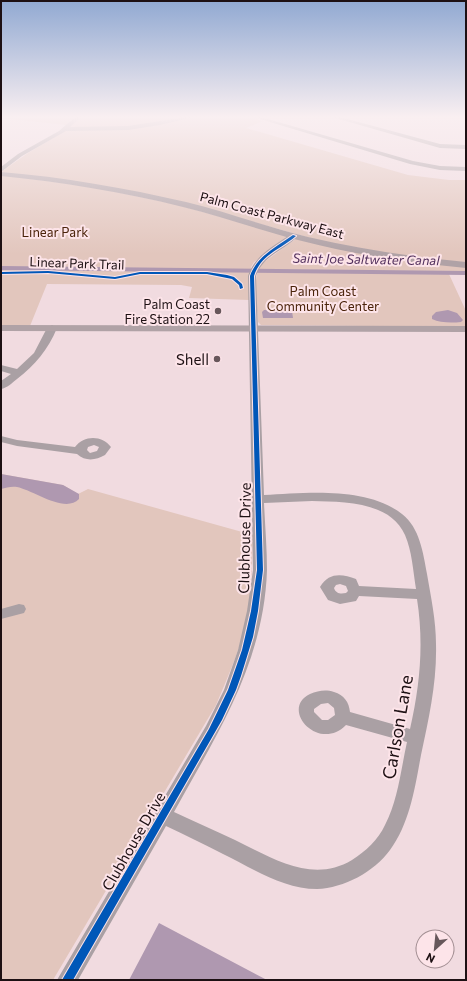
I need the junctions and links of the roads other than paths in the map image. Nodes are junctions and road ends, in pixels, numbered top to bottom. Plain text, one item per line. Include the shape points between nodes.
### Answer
1 (10, 163) edge
2 (411, 163) edge
3 (466, 169) edge
4 (1, 170) edge
5 (1, 174) edge
6 (294, 236) junction
7 (466, 266) edge
8 (1, 328) edge
9 (52, 328) junction
10 (254, 329) junction
11 (466, 329) edge
12 (1, 368) edge
13 (19, 373) junction
14 (1, 386) edge
15 (1, 439) edge
16 (80, 451) dead end
17 (259, 499) junction
18 (354, 590) dead end
19 (424, 594) junction
20 (19, 609) dead end
21 (1, 614) edge
22 (343, 717) dead end
23 (417, 738) junction
24 (163, 816) junction
25 (67, 980) edge

1 - 4 street
2 - 3 street
5 - 6 main road, Palm Coast Parkway East via 68,182 149,197
6 - 7 main road, Palm Coast Parkway East via 390,257
6 - 10 street, Clubhouse Drive via 262,258 254,270
8 - 9 main road
9 - 10 main road
9 - 13 street via 43,350
10 - 11 main road
10 - 17 street, Clubhouse Drive
12 - 13 street
13 - 14 street
15 - 16 street
17 - 19 street, Carlson Lane via 353,499 368,501 387,509 404,523 411,533
17 - 24 street, Clubhouse Drive via 260,570 255,612 248,641 226,702
18 - 19 street
19 - 23 street, Carlson Lane via 429,654
20 - 21 street
22 - 23 street
23 - 24 street, Carlson Lane via 403,798 388,838 369,860 343,874 314,879 290,875
24 - 25 street, Clubhouse Drive

